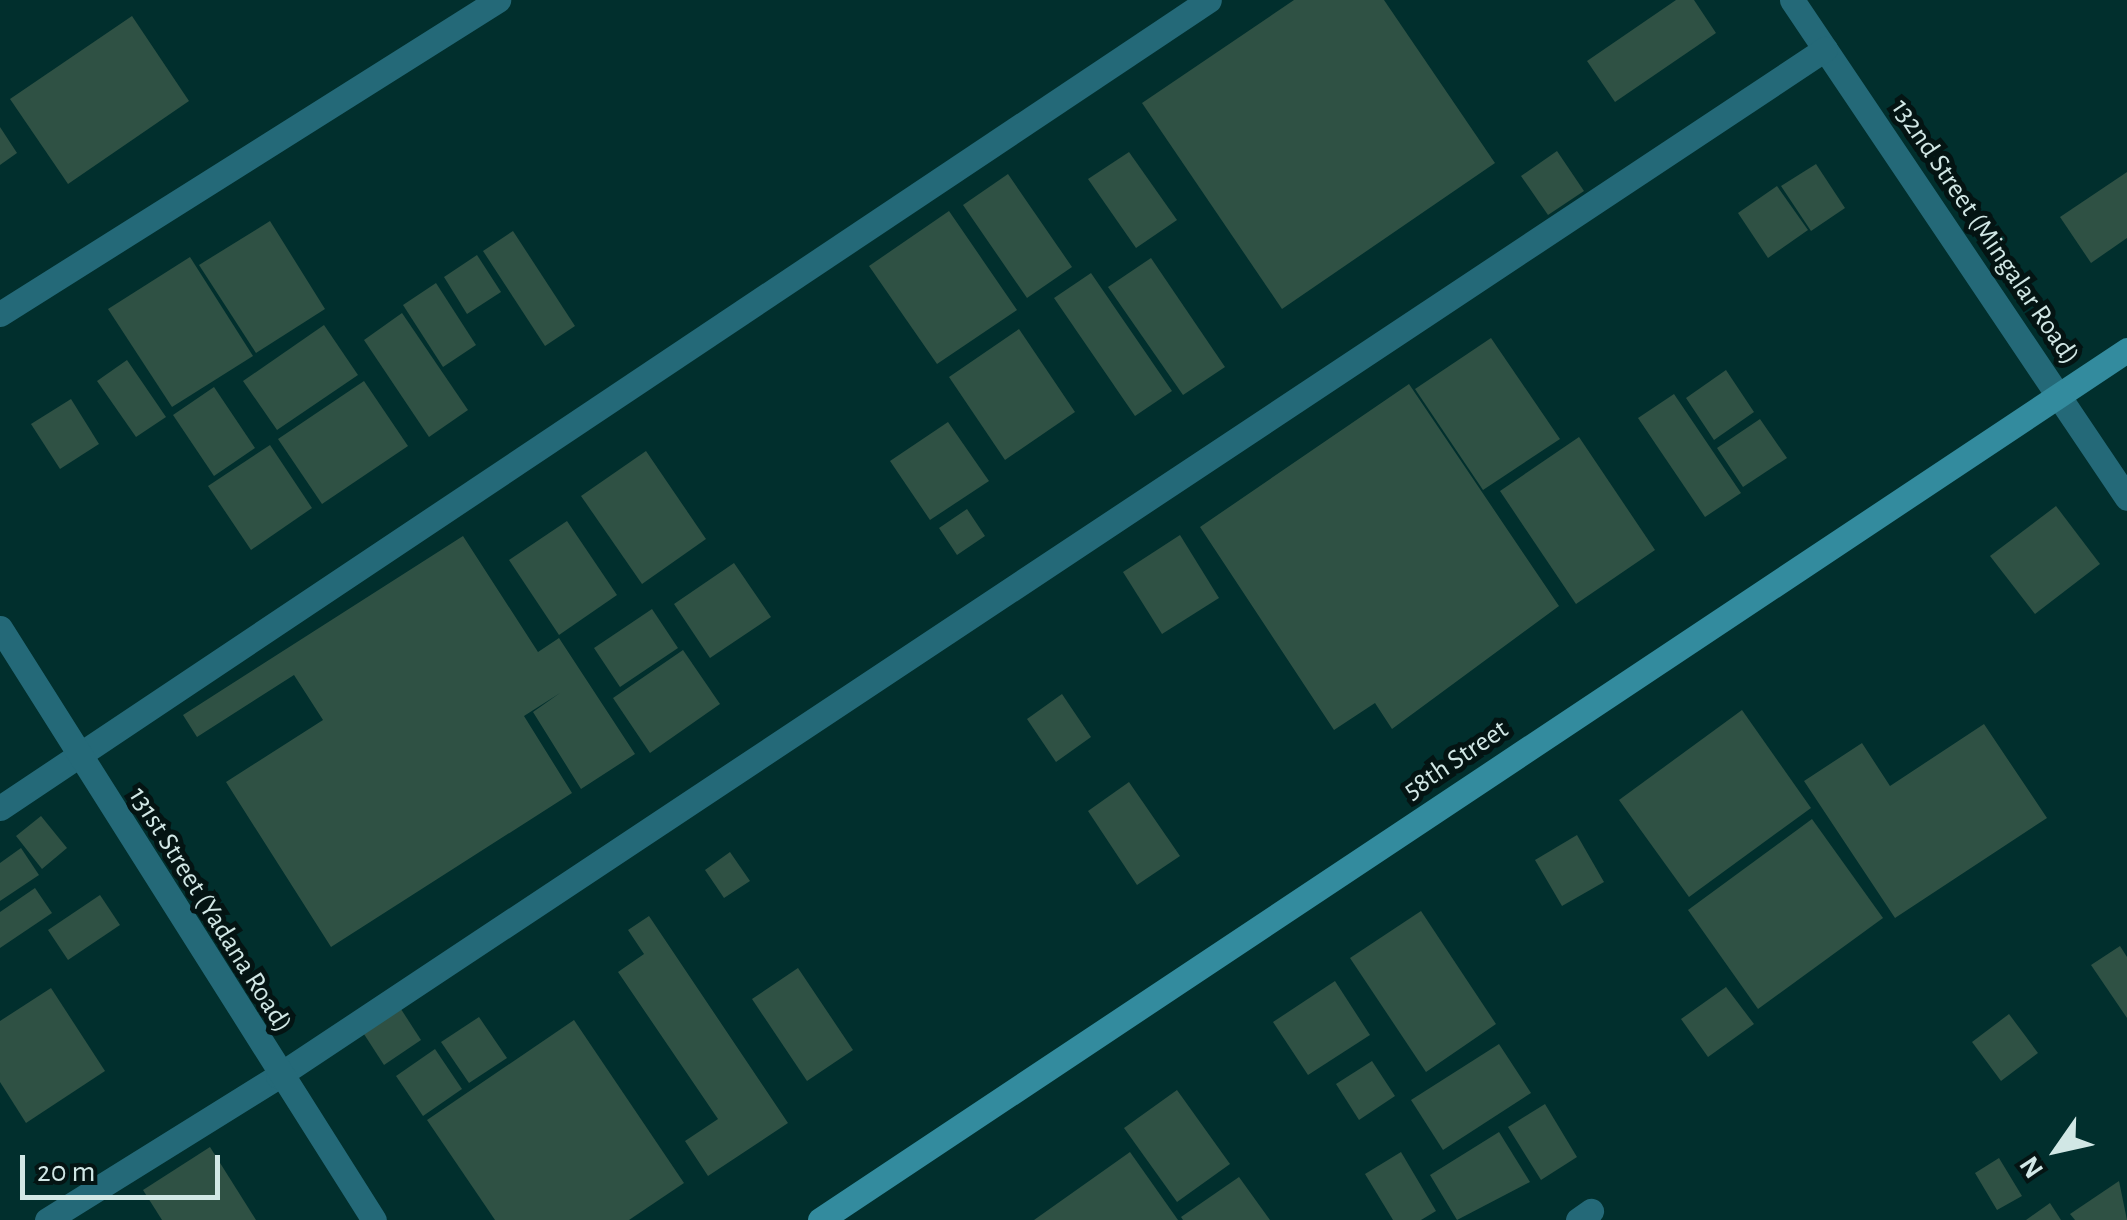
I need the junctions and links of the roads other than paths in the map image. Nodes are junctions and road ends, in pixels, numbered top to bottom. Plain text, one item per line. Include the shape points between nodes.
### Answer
1 (498, 0) edge
2 (1209, 0) edge
3 (1792, 0) edge
4 (1825, 49) junction
5 (0, 314) edge
6 (2127, 350) edge
7 (2059, 394) junction
8 (2127, 498) edge
9 (0, 628) edge
10 (81, 759) junction
11 (0, 808) edge
12 (278, 1076) junction
13 (47, 1220) edge
14 (374, 1220) edge
15 (820, 1220) edge

1 - 5 street
2 - 10 street
3 - 4 street, 132nd Street (Mingalar Road)
4 - 7 street, 132nd Street (Mingalar Road)
4 - 12 street
6 - 7 main road, 58th Street
7 - 8 street, 132nd Street (Mingalar Road)
7 - 15 main road, 58th Street
9 - 10 street, 131st Street (Yadana Road)
10 - 11 street
10 - 12 street, 131st Street (Yadana Road)
12 - 13 street
12 - 14 street, 131st Street (Yadana Road)

